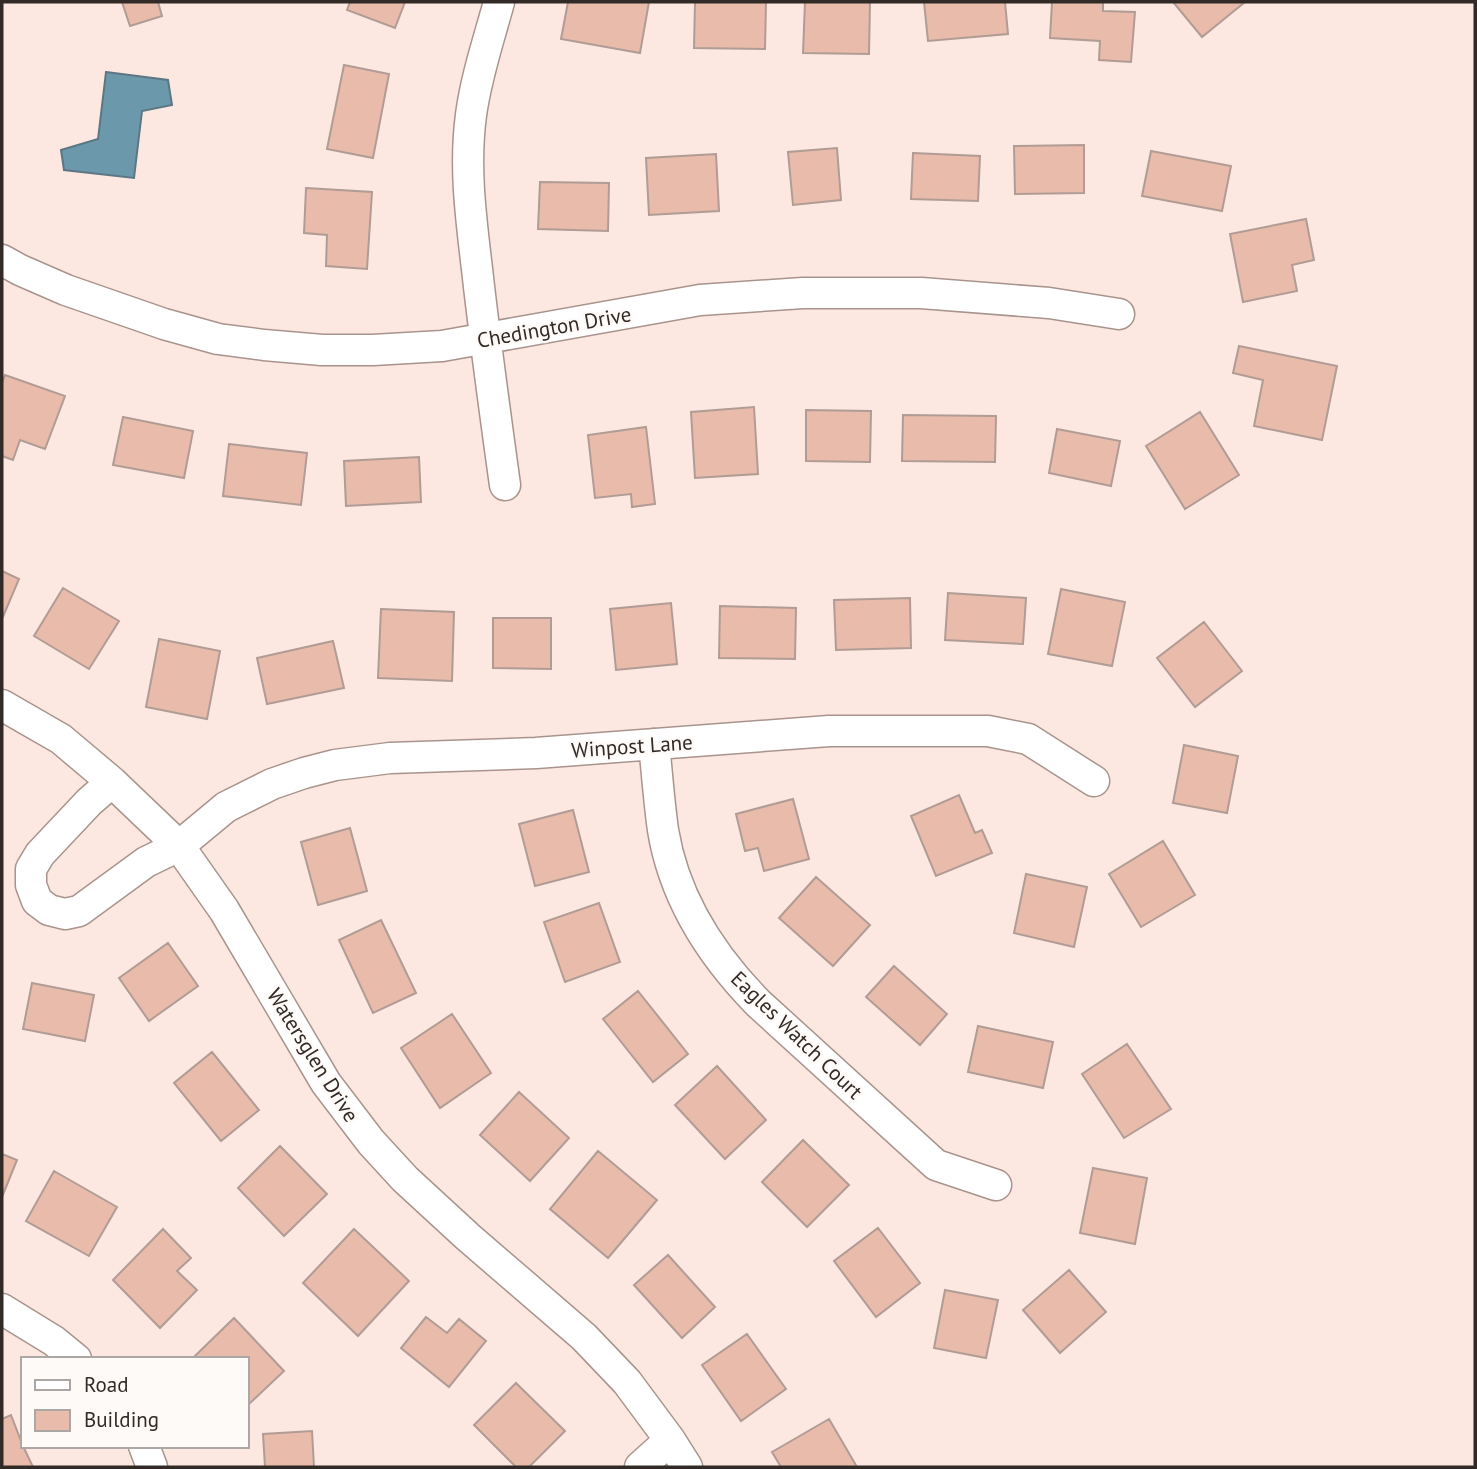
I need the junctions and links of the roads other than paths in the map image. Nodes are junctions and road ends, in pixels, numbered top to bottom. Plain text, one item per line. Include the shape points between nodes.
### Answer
1 (499, 2) edge
2 (2, 260) edge
3 (1119, 314) dead end
4 (485, 339) junction
5 (505, 485) dead end
6 (2, 705) edge
7 (654, 744) junction
8 (1094, 781) dead end
9 (112, 782) junction
10 (179, 846) junction
11 (996, 1185) dead end
12 (2, 1308) edge
13 (74, 1357) edge
14 (670, 1440) junction
15 (145, 1448) edge
16 (152, 1467) edge
17 (640, 1467) edge
18 (687, 1467) edge

1 - 4 street via 471,115 468,155
2 - 4 street, Chedington Drive via 78,295 218,339 322,350 442,346
3 - 4 street, Chedington Drive via 1049,303 921,293 803,293 700,300
4 - 5 street
6 - 9 street, Watersglen Drive via 61,739
7 - 8 street, Winpost Lane via 829,731 988,731 1028,739
7 - 10 street, Winpost Lane via 335,765 272,784 226,807
7 - 11 street, Eagles Watch Court via 663,830 677,882 692,916 736,980 936,1165
9 - 10 street, Watersglen Drive
9 - 10 street, Winpost Lane via 40,854 31,869 37,901 65,914 79,911 146,862
10 - 14 street, Watersglen Drive via 224,909 326,1083 371,1142 436,1208 584,1337 627,1382
12 - 13 street
14 - 17 street
14 - 18 street, Watersglen Drive
15 - 16 street

